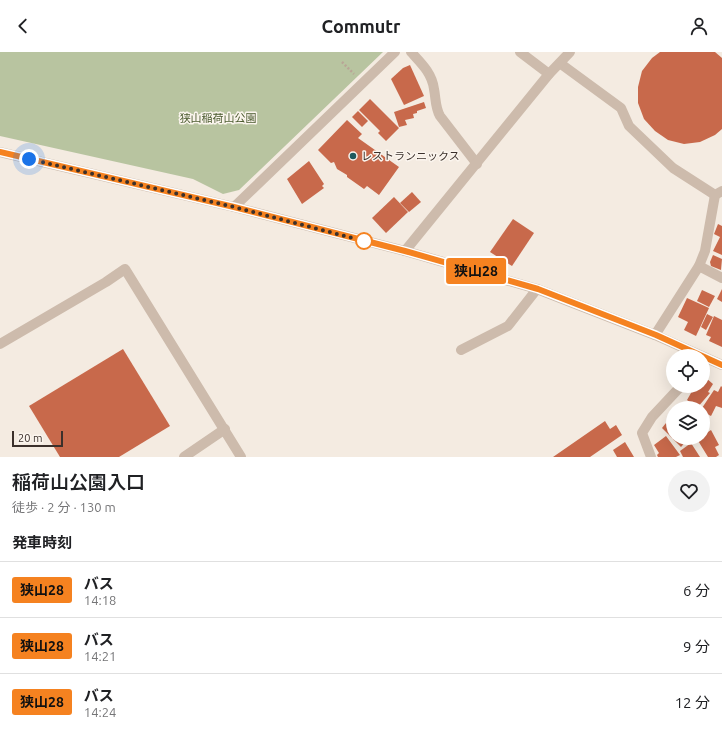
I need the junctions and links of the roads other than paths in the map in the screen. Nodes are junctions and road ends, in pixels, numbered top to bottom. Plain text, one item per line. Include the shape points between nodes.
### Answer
1 (395, 52) edge
2 (411, 52) edge
3 (520, 52) edge
4 (570, 52) edge
5 (561, 64) junction
6 (549, 74) junction
7 (0, 152) edge
8 (477, 164) junction
9 (719, 193) edge
10 (234, 207) junction
11 (405, 251) junction
12 (699, 266) junction
13 (722, 278) edge
14 (538, 289) junction
15 (656, 335) junction
16 (0, 344) edge
17 (683, 349) edge
18 (461, 350) dead end
19 (710, 362) edge
20 (722, 365) edge
21 (674, 393) edge
22 (225, 429) junction
23 (184, 457) edge
24 (241, 457) edge
25 (650, 457) edge

1 - 10 street
2 - 8 street via 429,73 440,116
3 - 6 street
4 - 5 street
5 - 6 street
5 - 9 street via 621,108 629,126 673,168
6 - 8 street
7 - 10 street
8 - 11 street
9 - 12 street
10 - 11 street
11 - 14 street
12 - 13 street
12 - 15 street
14 - 15 street
14 - 18 street via 508,326
15 - 17 street
16 - 22 street via 125,269
19 - 20 street
21 - 25 street via 652,417 642,433
22 - 23 street
22 - 24 street

